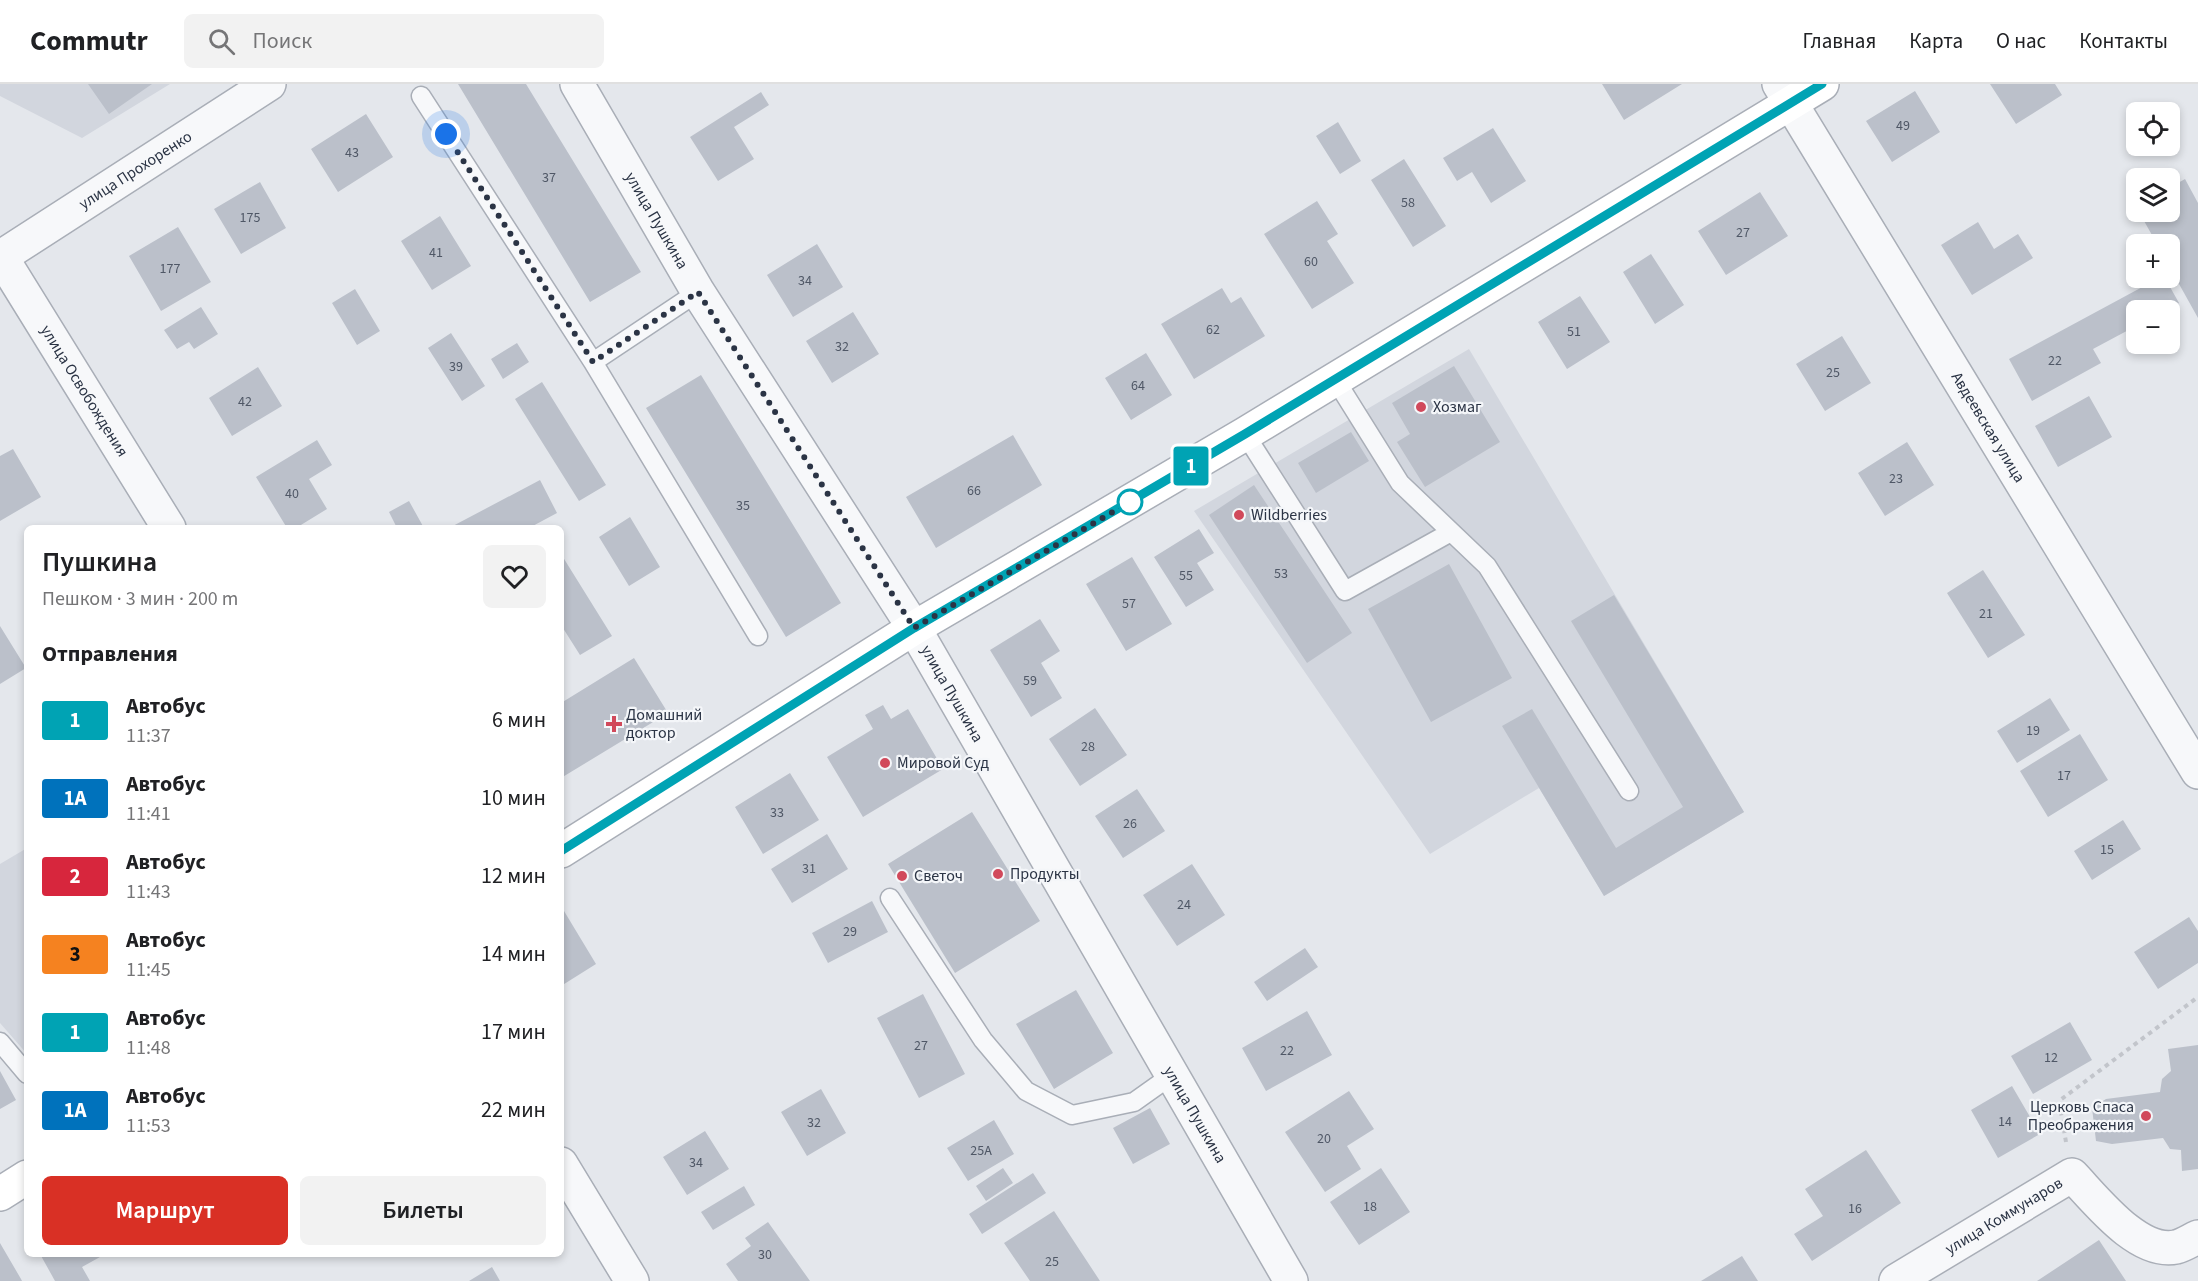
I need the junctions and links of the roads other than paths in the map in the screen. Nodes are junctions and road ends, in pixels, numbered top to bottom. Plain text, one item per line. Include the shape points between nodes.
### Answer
1 (269, 84) edge
2 (577, 84) edge
3 (1822, 84) edge
4 (1784, 94) edge
5 (421, 96) dead end
6 (1, 256) edge
7 (698, 292) junction
8 (593, 362) junction
9 (1335, 379) junction
10 (1245, 434) junction
11 (167, 525) edge
12 (1451, 532) junction
13 (914, 628) junction
14 (758, 636) dead end
15 (2198, 772) edge
16 (1629, 791) dead end
17 (564, 849) edge
18 (890, 898) dead end
19 (0, 1042) edge
20 (24, 1070) edge
21 (1172, 1075) junction
22 (564, 1169) edge
23 (24, 1180) edge
24 (0, 1194) edge
25 (2198, 1237) edge
26 (632, 1281) edge
27 (1292, 1281) edge
28 (1896, 1281) edge

1 - 6 street, улица Прохоренко
2 - 7 street, улица Пушкина
3 - 4 main road
4 - 9 main road
4 - 15 street, Авдеевская улица
5 - 8 lane
6 - 11 street, улица Освобождения
7 - 8 lane
7 - 13 street, улица Пушкина
8 - 14 lane
9 - 10 main road
9 - 12 lane via 1400,483
10 - 12 lane via 1345,591
10 - 13 main road
12 - 16 lane via 1487,566
13 - 17 main road
13 - 21 street, улица Пушкина
18 - 21 lane via 983,1040 1026,1091 1072,1115 1134,1102
19 - 20 lane
21 - 27 street, улица Пушкина
22 - 26 street
23 - 24 main road
25 - 28 street, улица Коммунаров via 2175,1247 2151,1245 2121,1225 2073,1175

